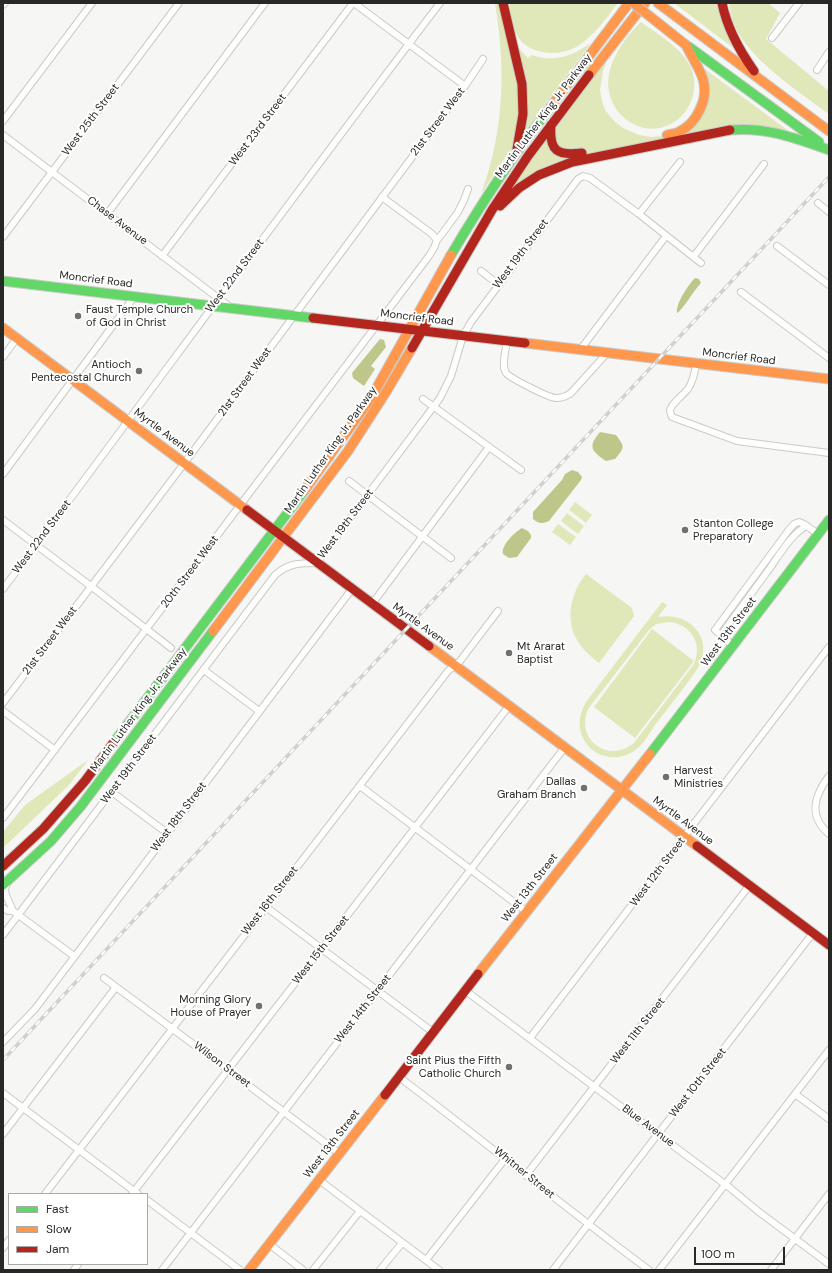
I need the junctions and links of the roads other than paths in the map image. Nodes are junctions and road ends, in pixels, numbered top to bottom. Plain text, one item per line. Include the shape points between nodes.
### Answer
1 (92, 3) edge
2 (179, 3) edge
3 (265, 3) edge
4 (353, 3) edge
5 (440, 3) edge
6 (503, 3) edge
7 (629, 3) edge
8 (633, 3) edge
9 (645, 3) edge
10 (658, 3) edge
11 (722, 3) edge
12 (799, 3) edge
13 (772, 38) dead end
14 (408, 44) junction
15 (686, 45) junction
16 (829, 52) edge
17 (483, 59) dead end
18 (817, 70) dead end
19 (760, 79) junction
20 (465, 86) junction
21 (3, 121) edge
22 (539, 122) junction
23 (551, 125) junction
24 (829, 131) edge
25 (3, 135) edge
26 (540, 138) junction
27 (829, 150) edge
28 (517, 153) junction
29 (567, 162) junction
30 (680, 162) dead end
31 (764, 164) dead end
32 (52, 172) junction
33 (468, 189) dead end
34 (382, 197) junction
35 (818, 203) dead end
36 (829, 212) edge
37 (107, 214) junction
38 (640, 214) junction
39 (666, 236) junction
40 (3, 237) edge
41 (437, 240) junction
42 (778, 246) dead end
43 (469, 247) junction
44 (162, 256) junction
45 (694, 256) junction
46 (701, 263) dead end
47 (481, 271) dead end
48 (3, 281) edge
49 (498, 284) junction
50 (829, 285) edge
51 (741, 292) dead end
52 (134, 297) junction
53 (216, 303) junction
54 (294, 315) junction
55 (377, 325) junction
56 (3, 328) edge
57 (410, 330) junction
58 (421, 331) junction
59 (463, 336) junction
60 (17, 338) junction
61 (507, 341) junction
62 (580, 350) junction
63 (607, 354) junction
64 (828, 355) edge
65 (3, 357) edge
66 (696, 364) junction
67 (829, 379) edge
68 (73, 380) junction
69 (423, 399) dead end
70 (434, 407) junction
71 (128, 421) junction
72 (489, 447) junction
73 (829, 453) edge
74 (184, 464) junction
75 (520, 470) dead end
76 (3, 474) edge
77 (348, 481) dead end
78 (368, 495) junction
79 (240, 505) junction
80 (3, 520) edge
81 (829, 520) edge
82 (274, 531) junction
83 (818, 534) junction
84 (423, 536) junction
85 (283, 538) junction
86 (36, 545) junction
87 (451, 558) dead end
88 (317, 562) junction
89 (92, 586) junction
90 (3, 589) edge
91 (352, 589) junction
92 (372, 604) junction
93 (498, 611) dead end
94 (147, 628) junction
95 (734, 646) junction
96 (829, 647) edge
97 (171, 648) dead end
98 (455, 665) junction
99 (204, 670) junction
100 (3, 703) edge
101 (509, 706) junction
102 (3, 711) edge
103 (259, 711) junction
104 (565, 747) junction
105 (55, 750) junction
106 (829, 776) edge
107 (360, 786) junction
108 (622, 790) junction
109 (112, 792) junction
110 (3, 818) edge
111 (43, 828) junction
112 (416, 828) junction
113 (167, 833) junction
114 (829, 834) edge
115 (684, 837) junction
116 (3, 866) edge
117 (471, 869) junction
118 (4, 880) edge
119 (749, 886) junction
120 (266, 907) junction
121 (3, 908) edge
122 (16, 912) junction
123 (527, 912) junction
124 (813, 933) junction
125 (3, 935) edge
126 (829, 945) edge
127 (322, 949) junction
128 (74, 956) junction
129 (104, 978) dead end
130 (116, 987) junction
131 (378, 990) junction
132 (466, 991) junction
133 (172, 1029) junction
134 (434, 1033) junction
135 (530, 1038) junction
136 (3, 1042) edge
137 (829, 1050) edge
138 (228, 1070) junction
139 (398, 1078) junction
140 (595, 1086) junction
141 (3, 1093) edge
142 (795, 1094) junction
143 (23, 1108) junction
144 (284, 1112) junction
145 (829, 1119) edge
146 (3, 1134) edge
147 (658, 1134) junction
148 (79, 1150) junction
149 (340, 1154) junction
150 (505, 1158) junction
151 (526, 1175) junction
152 (319, 1180) junction
153 (725, 1184) junction
154 (46, 1193) edge
155 (135, 1193) edge
156 (829, 1194) edge
157 (148, 1201) edge
158 (360, 1211) junction
159 (588, 1225) junction
160 (190, 1233) junction
161 (794, 1239) junction
162 (402, 1243) junction
163 (269, 1244) junction
164 (426, 1260) junction
165 (829, 1264) edge
166 (162, 1270) edge
167 (240, 1270) edge
168 (249, 1270) edge
169 (303, 1270) edge
170 (313, 1270) edge
171 (380, 1270) edge
172 (439, 1270) edge
173 (553, 1270) edge
174 (649, 1270) edge
175 (659, 1270) edge
176 (771, 1270) edge

1 - 21 street
2 - 32 street, West 25th Street
3 - 37 street
4 - 14 street
4 - 44 street, West 23rd Street
5 - 14 street, West 22nd Street
6 - 28 main road via 522,84 523,114
7 - 22 main road, Martin Luther King Jr. Parkway
8 - 15 main road, bridge
9 - 23 main road, Martin Luther King Jr. Parkway
10 - 19 main road
11 - 19 main road via 732,34
12 - 13 street
14 - 20 street
14 - 53 street, West 22nd Street
15 - 23 main road via 703,79 704,92 696,116 678,132 567,155 551,144
15 - 27 main road
16 - 18 street
17 - 20 street, 21st Street West
19 - 24 main road
20 - 34 street, 21st Street West
22 - 26 main road
22 - 28 main road, Martin Luther King Jr. Parkway
23 - 26 main road, Martin Luther King Jr. Parkway
25 - 32 street, Chase Avenue
26 - 29 main road via 551,154
26 - 43 main road, Martin Luther King Jr. Parkway
27 - 29 main road via 771,131 739,128
28 - 57 main road, Martin Luther King Jr. Parkway via 472,219
29 - 43 main road via 521,187 500,207
30 - 38 street
31 - 45 street
32 - 37 street, Chase Avenue
32 - 40 street, West 25th Street
33 - 41 street, 20th Street West via 458,212
34 - 41 street
34 - 54 street, 21st Street West
35 - 36 street
37 - 44 street, Chase Avenue
38 - 39 street
38 - 49 street, West 19th Street via 590,178 583,176 575,182
39 - 45 street
39 - 62 street
41 - 55 street, 20th Street West via 429,256
42 - 50 street
43 - 58 main road, Martin Luther King Jr. Parkway
44 - 53 street, Chase Avenue
45 - 46 street
47 - 49 street
48 - 52 main road, Moncrief Road
49 - 59 street, West 19th Street via 470,322
51 - 64 street
52 - 53 main road, Moncrief Road
52 - 68 street
53 - 54 main road, Moncrief Road via 231,308
53 - 71 street, West 22nd Street
54 - 55 main road, Moncrief Road
54 - 74 street, 21st Street West
55 - 57 main road, Moncrief Road
55 - 79 street, 20th Street West
56 - 60 main road, Myrtle Avenue
57 - 58 main road, Moncrief Road
57 - 82 main road, Martin Luther King Jr. Parkway via 359,416
58 - 59 main road, Moncrief Road
58 - 85 main road, Martin Luther King Jr. Parkway via 368,421
59 - 61 main road, Moncrief Road
59 - 70 street, West 19th Street via 451,376
60 - 65 street
60 - 68 main road, Myrtle Avenue
61 - 62 main road, Moncrief Road
61 - 63 street via 504,366 506,374 547,396 556,398 571,393
62 - 63 main road, Moncrief Road
63 - 66 main road, Moncrief Road
66 - 67 main road, Moncrief Road
66 - 73 street via 692,383 671,407 672,418 737,441
68 - 71 main road, Myrtle Avenue
68 - 76 street
69 - 70 street
70 - 72 street
70 - 78 street, West 19th Street
71 - 74 main road, Myrtle Avenue
71 - 86 street, West 22nd Street
72 - 75 street
72 - 84 street
74 - 79 main road, Myrtle Avenue
74 - 89 street, 21st Street West
77 - 78 street
78 - 84 street
78 - 88 street, West 19th Street
79 - 82 main road, Myrtle Avenue
79 - 94 street, 20th Street West
80 - 86 street
81 - 83 main road, West 13th Street
82 - 85 main road, Myrtle Avenue
82 - 111 main road, Martin Luther King Jr. Parkway via 85,781
83 - 95 main road, West 13th Street
83 - 95 street via 799,522 794,524 715,630
84 - 87 street
84 - 92 street
85 - 88 main road, Myrtle Avenue
85 - 118 main road, Martin Luther King Jr. Parkway via 81,806 51,840
86 - 89 street
86 - 90 street, West 22nd Street
88 - 91 main road, Myrtle Avenue
88 - 99 street, West 19th Street via 295,563 275,575
89 - 94 street
89 - 100 street, 21st Street West
91 - 92 main road, Myrtle Avenue
91 - 103 street, West 18th Street
92 - 98 main road, Myrtle Avenue
93 - 98 street, West 16th Street
94 - 97 street
94 - 105 street, 20th Street West
95 - 108 main road, West 13th Street
96 - 115 street, West 12th Street
98 - 101 main road, Myrtle Avenue
98 - 107 street, West 16th Street
99 - 103 street
99 - 109 street, West 19th Street
101 - 104 main road, Myrtle Avenue
101 - 112 street, West 15th Street
102 - 105 street
103 - 113 street, West 18th Street
104 - 108 main road, Myrtle Avenue
104 - 117 street, West 14th Street
105 - 110 street, 20th Street West
106 - 114 street via 818,791 815,805 816,815
107 - 112 street
107 - 120 street, West 16th Street
108 - 115 main road, Myrtle Avenue
108 - 123 main road, West 13th Street
109 - 113 street
109 - 122 street, West 19th Street
111 - 116 main road, Martin Luther King Jr. Parkway
111 - 118 main road
112 - 117 street
112 - 127 street, West 15th Street
113 - 128 street, West 18th Street
115 - 119 main road, Myrtle Avenue
115 - 135 street, West 12th Street
117 - 123 street
117 - 131 street, West 14th Street
118 - 122 street via 6,895
119 - 124 main road, Myrtle Avenue
119 - 140 street, West 11th Street
120 - 127 street
120 - 133 street, West 16th Street
121 - 122 street
122 - 125 street, West 19th Street
122 - 128 street
123 - 132 main road, West 13th Street
124 - 126 main road, Myrtle Avenue
124 - 147 street, West 10th Street
127 - 131 street
127 - 138 street, West 15th Street
128 - 136 street, West 18th Street via 35,1009
129 - 130 street, Wilson Street
130 - 133 street, Wilson Street
130 - 143 street
131 - 134 street
131 - 144 street, West 14th Street
132 - 134 main road, West 13th Street
132 - 135 street, Blue Avenue
133 - 138 street, Wilson Street
133 - 148 street, West 16th Street
134 - 139 main road, West 13th Street
135 - 140 street, Blue Avenue
137 - 142 street
138 - 144 street, Wilson Street
138 - 155 street, West 15th Street
139 - 149 main road, West 13th Street
139 - 150 street, Whitner Street
140 - 147 street, Blue Avenue
140 - 151 street, West 11th Street
141 - 143 street
142 - 145 street
142 - 153 street
143 - 146 street
143 - 148 street
144 - 149 street, Wilson Street
144 - 160 street, West 14th Street
147 - 153 street, Blue Avenue
147 - 159 street, West 10th Street
148 - 154 street, West 16th Street
148 - 155 street
149 - 152 main road, West 13th Street
150 - 151 street, Whitner Street
150 - 164 street
151 - 159 street, Whitner Street
152 - 158 street
152 - 163 main road, West 13th Street
153 - 161 street, Blue Avenue
153 - 175 street
156 - 161 street
157 - 160 street
158 - 162 street
158 - 170 street
159 - 173 street, West 10th Street
159 - 174 street, Whitner Street
160 - 166 street, West 14th Street
160 - 167 street
161 - 165 street, Blue Avenue
161 - 176 street
162 - 164 street
162 - 171 street
163 - 168 main road, West 13th Street
163 - 169 street
164 - 172 street

